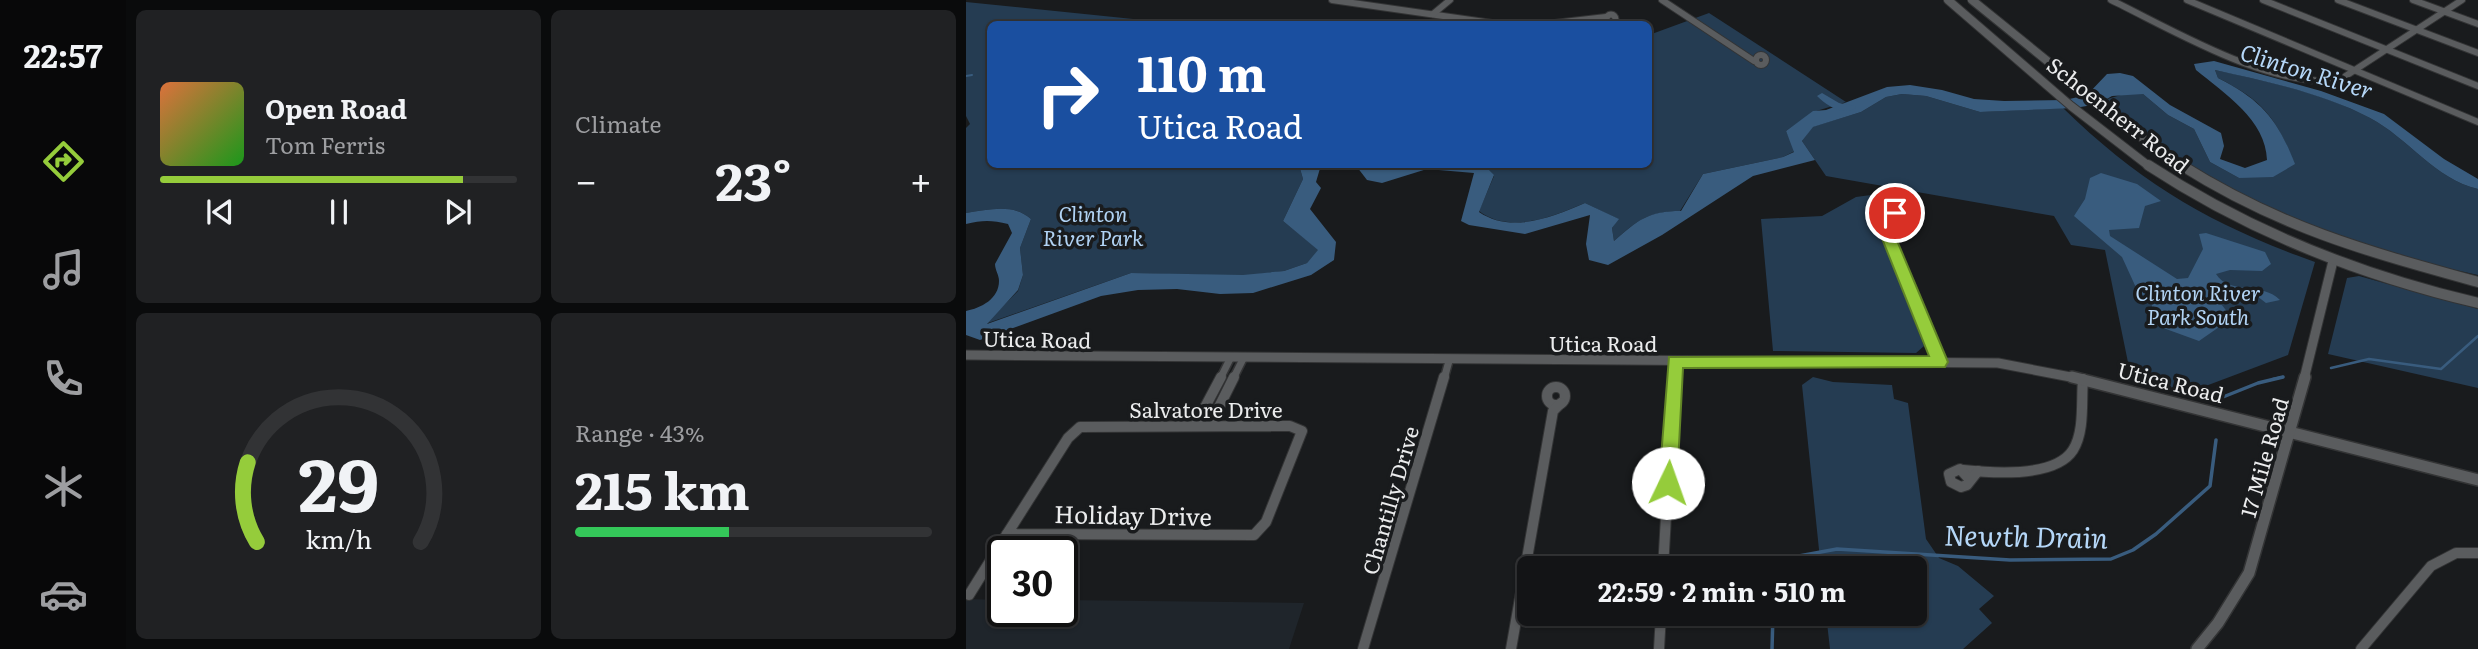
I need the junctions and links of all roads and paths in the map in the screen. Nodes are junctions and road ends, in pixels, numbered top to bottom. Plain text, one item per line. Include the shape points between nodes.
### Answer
1 (1332, 0) edge
2 (1450, 0) edge
3 (1662, 0) edge
4 (1972, 0) edge
5 (2111, 0) edge
6 (2188, 0) edge
7 (2263, 0) edge
8 (2338, 0) edge
9 (2413, 0) edge
10 (2462, 0) edge
11 (1950, 2) edge
12 (1980, 6) junction
13 (2445, 11) junction
14 (1433, 14) junction
15 (1606, 19) dead end
16 (1479, 21) edge
17 (1576, 21) edge
18 (2478, 23) edge
19 (2416, 30) junction
20 (2386, 49) junction
21 (2478, 53) edge
22 (1753, 59) dead end
23 (2354, 70) junction
24 (2478, 86) edge
25 (2478, 122) edge
26 (1887, 222) dead end
27 (2354, 248) junction
28 (2333, 261) junction
29 (2478, 282) edge
30 (2478, 303) edge
31 (966, 355) edge
32 (1230, 359) junction
33 (1243, 359) junction
34 (1449, 361) junction
35 (1675, 361) junction
36 (1939, 362) junction
37 (2083, 379) junction
38 (1550, 407) junction
39 (1196, 424) junction
40 (1210, 425) junction
41 (2291, 432) junction
42 (1963, 470) junction
43 (1978, 471) junction
44 (1970, 480) junction
45 (2478, 480) edge
46 (1258, 532) joint
47 (1007, 534) junction
48 (2478, 553) edge
49 (1664, 556) edge
50 (969, 595) dead end
51 (1660, 626) edge
52 (1363, 649) edge
53 (1511, 649) edge
54 (1659, 649) edge
55 (2197, 649) edge
56 (2361, 649) edge

1 - 14 street
2 - 14 street
3 - 22 street
4 - 12 main road, Schoenherr Road
5 - 23 street via 2273,72 2322,85
6 - 23 street
7 - 20 street
8 - 19 street
9 - 13 street
10 - 13 street
11 - 12 main road via 1968,9
11 - 28 main road, Schoenherr Road via 2134,155 2247,223
12 - 27 main road, Schoenherr Road via 2156,149 2229,195
13 - 18 street
13 - 19 street
14 - 16 street
15 - 17 street
19 - 20 street
19 - 21 street
20 - 23 street
20 - 24 street
23 - 25 street
26 - 36 street
27 - 28 main road via 2339,249
27 - 29 main road, Schoenherr Road
28 - 30 main road, Schoenherr Road
28 - 41 street, 17 Mile Road
31 - 32 street, Utica Road
32 - 33 street, Utica Road
32 - 39 street
33 - 34 street, Utica Road
33 - 40 street
34 - 35 street, Utica Road
34 - 52 street, Chantilly Drive
35 - 36 street, Utica Road
35 - 49 street
36 - 37 street, Utica Road via 2010,365
37 - 41 street, Utica Road
37 - 43 street via 2077,434 2065,460 2046,468
38 - 38 street via 1566,395 1558,388 1546,393
38 - 53 street
39 - 40 street, Salvatore Drive
39 - 47 street, Salvatore Drive via 1080,427 1068,438
40 - 46 street, Salvatore Drive via 1290,426 1302,432
41 - 45 street, Utica Road
41 - 55 street, 17 Mile Road via 2249,573
42 - 43 street
42 - 44 street
42 - 44 street via 1951,471 1949,480 1961,487
43 - 44 street
46 - 47 street, Holiday Drive via 1245,537
47 - 50 street
48 - 56 street via 2456,553 2431,566
51 - 54 street

